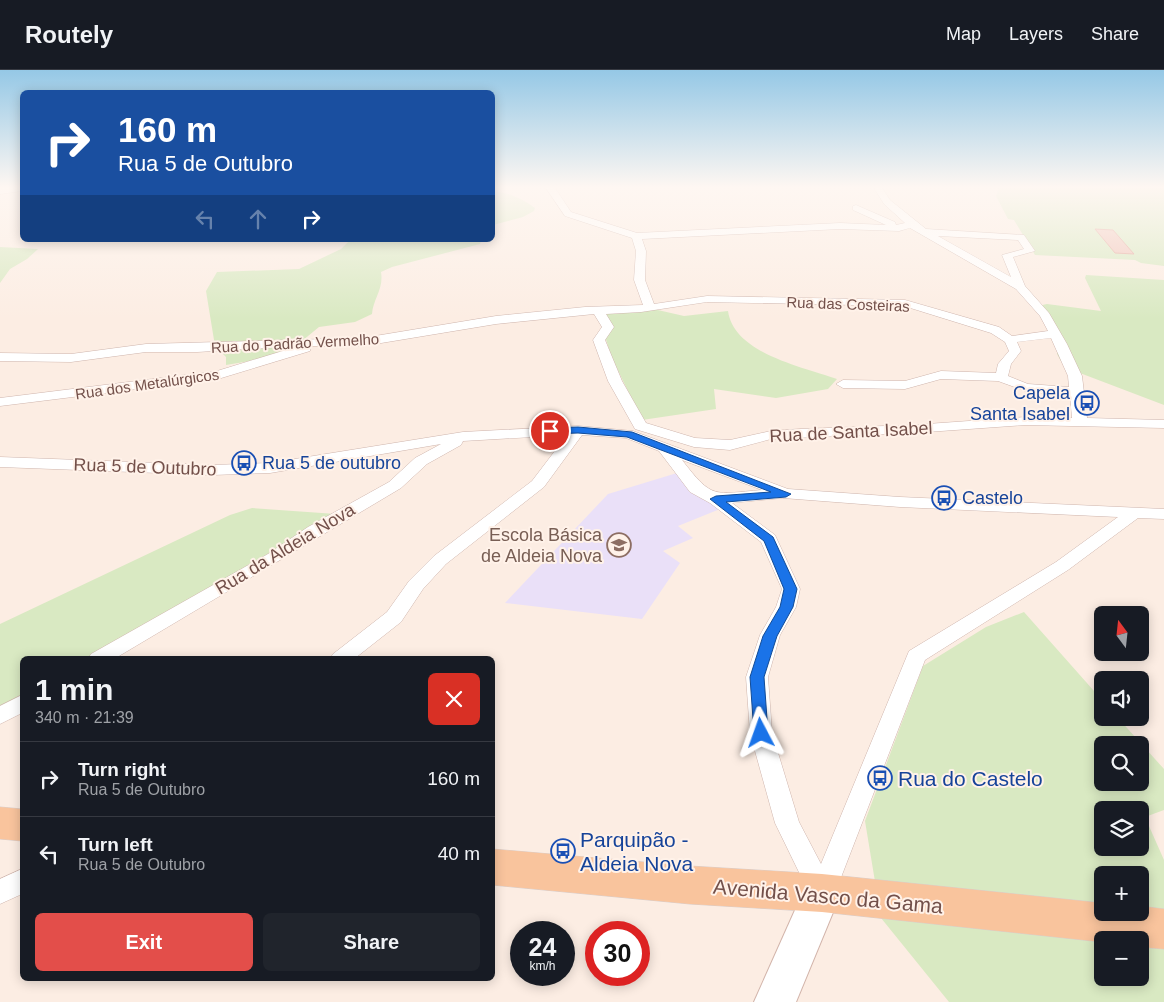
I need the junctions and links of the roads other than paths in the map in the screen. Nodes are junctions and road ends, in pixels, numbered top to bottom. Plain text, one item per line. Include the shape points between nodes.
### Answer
1 (622, 231) edge
2 (730, 231) edge
3 (899, 231) edge
4 (924, 232) joint
5 (636, 236) junction
6 (951, 248) junction
7 (1020, 287) junction
8 (649, 307) junction
9 (598, 311) junction
10 (1056, 334) junction
11 (1010, 340) junction
12 (320, 343) junction
13 (0, 357) edge
14 (1002, 377) junction
15 (843, 384) dead end
16 (1077, 392) junction
17 (0, 402) edge
18 (1080, 423) junction
19 (1164, 424) edge
20 (578, 430) junction
21 (634, 430) junction
22 (470, 436) junction
23 (664, 448) junction
24 (0, 462) edge
25 (786, 494) junction
26 (716, 499) junction
27 (1134, 513) junction
28 (1164, 514) edge
29 (103, 656) edge
30 (344, 656) edge
31 (20, 704) edge
32 (0, 716) edge
33 (0, 823) edge
34 (20, 825) edge
35 (495, 867) edge
36 (20, 882) edge
37 (0, 892) edge
38 (822, 893) junction
39 (1164, 929) edge
40 (775, 1002) edge

1 - 5 street
2 - 5 street
3 - 6 street
4 - 6 street
4 - 7 street via 1021,237 1030,251 1007,255
5 - 8 street via 641,256 639,277
6 - 7 street
7 - 10 street via 1046,315
8 - 9 street, Rua do Padrão Vermelho
8 - 11 street, Rua das Costeiras via 707,299 891,302 972,321
9 - 12 street, Rua do Padrão Vermelho via 496,320 363,342
9 - 21 street via 608,327 599,340
10 - 11 street
10 - 16 street via 1074,376
11 - 14 street via 1015,351 1005,364
12 - 13 street, Rua do Padrão Vermelho via 146,348 71,358
12 - 17 street, Rua dos Metalúrgicos via 218,375
14 - 15 street via 941,375 905,385
14 - 16 street via 1027,388
16 - 18 street
18 - 19 street, Rua de Santa Isabel
18 - 21 street, Rua de Santa Isabel via 1025,421 800,433 771,435 730,445 694,442
20 - 21 street, Rua 5 de Outubro
20 - 22 street, Rua 5 de Outubro
20 - 30 street via 538,484 440,560 416,585 394,617
21 - 23 street, Rua 5 de Outubro
22 - 24 street, Rua 5 de Outubro via 270,468 212,470
22 - 29 street, Rua da Aldeia Nova via 421,461 395,485 274,558
23 - 25 street, Rua 5 de Outubro
23 - 26 street via 696,489
25 - 26 street, Rua 5 de Outubro
25 - 27 street, Rua 5 de Outubro
26 - 38 street via 769,539 791,589 786,607 770,636 757,677 761,733 787,823
27 - 28 street, Rua 5 de Outubro
27 - 38 street via 1062,566 916,656
31 - 32 street
33 - 34 main road
35 - 38 main road, Avenida Vasco da Gama
36 - 37 street
38 - 39 main road, Avenida Vasco da Gama
38 - 40 street

